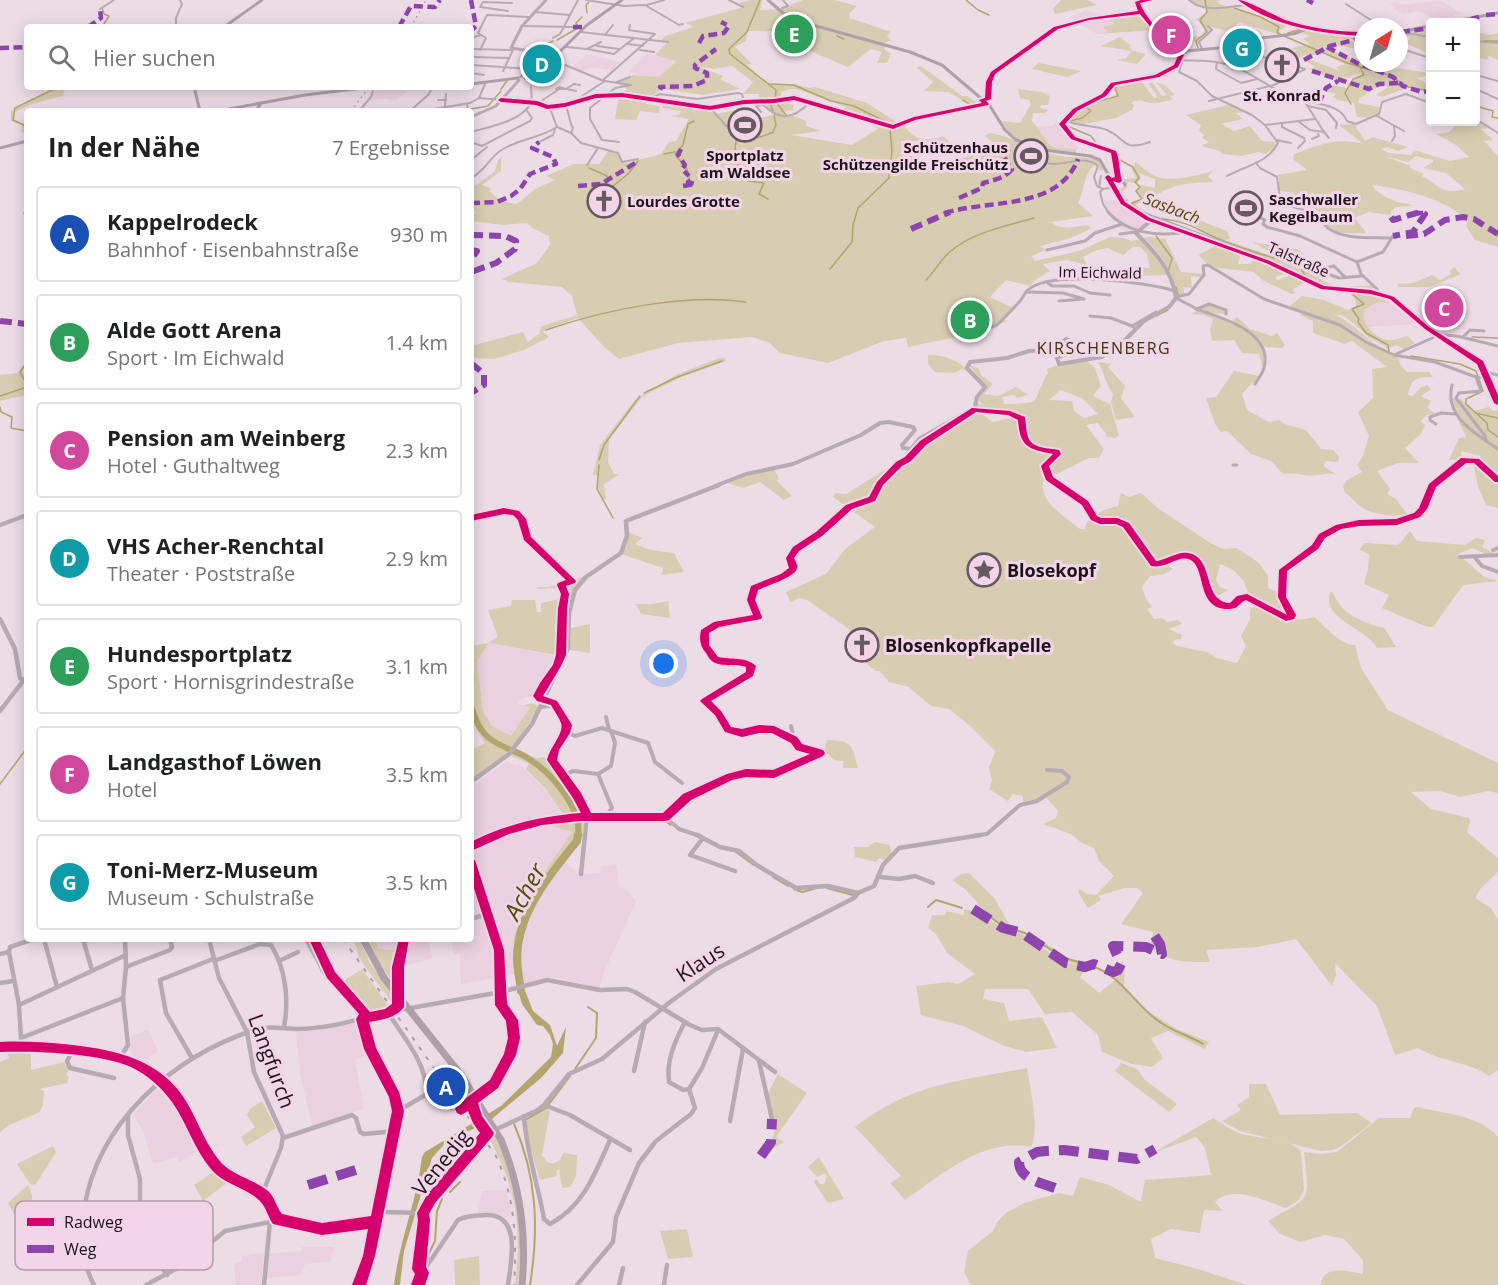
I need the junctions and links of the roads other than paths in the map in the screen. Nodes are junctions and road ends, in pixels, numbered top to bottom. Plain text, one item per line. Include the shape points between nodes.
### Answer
1 (114, 0) edge
2 (180, 0) edge
3 (262, 0) edge
4 (546, 0) edge
5 (578, 0) edge
6 (586, 0) edge
7 (622, 0) edge
8 (664, 0) edge
9 (729, 0) edge
10 (768, 0) edge
11 (785, 0) edge
12 (1150, 0) edge
13 (1189, 0) edge
14 (1240, 0) edge
15 (1137, 1) edge
16 (513, 2) edge
17 (1346, 4) dead end
18 (614, 5) junction
19 (646, 5) junction
20 (739, 5) dead end
21 (1248, 5) junction
22 (103, 7) dead end
23 (782, 8) dead end
24 (507, 11) junction
25 (535, 12) junction
26 (1141, 12) junction
27 (1498, 13) edge
28 (570, 15) junction
29 (504, 16) junction
30 (530, 17) junction
31 (1368, 18) edge
32 (1471, 18) edge
33 (676, 23) dead end
34 (1075, 23) dead end
35 (176, 24) edge
36 (228, 24) edge
37 (613, 25) dead end
38 (630, 25) dead end
39 (1298, 25) joint
40 (522, 26) junction
41 (1208, 26) dead end
42 (564, 27) junction
43 (573, 27) dead end
44 (1426, 27) edge
45 (1307, 28) junction
46 (1408, 31) edge
47 (581, 32) junction
48 (1408, 33) edge
49 (1354, 34) edge
50 (481, 35) junction
51 (605, 35) junction
52 (474, 37) edge
53 (1426, 37) edge
54 (553, 38) dead end
55 (634, 38) junction
56 (651, 39) junction
57 (1480, 41) edge
58 (601, 42) dead end
59 (668, 42) dead end
60 (614, 43) dead end
61 (1498, 43) edge
62 (627, 44) junction
63 (541, 45) dead end
64 (645, 45) junction
65 (596, 46) junction
66 (654, 46) dead end
67 (1245, 46) junction
68 (567, 47) junction
69 (1163, 47) junction
70 (609, 48) junction
71 (474, 49) edge
72 (587, 49) junction
73 (620, 49) junction
74 (1199, 49) junction
75 (480, 50) junction
76 (513, 50) junction
77 (639, 50) junction
78 (1180, 50) dead end
79 (1408, 51) edge
80 (547, 52) junction
81 (654, 52) dead end
82 (1245, 52) junction
83 (556, 55) junction
84 (1426, 56) edge
85 (474, 57) edge
86 (509, 58) junction
87 (1181, 59) junction
88 (549, 62) junction
89 (1217, 62) junction
90 (474, 65) edge
91 (506, 67) junction
92 (1234, 68) junction
93 (531, 69) junction
94 (503, 71) dead end
95 (474, 73) edge
96 (484, 75) dead end
97 (1235, 76) dead end
98 (1480, 76) edge
99 (630, 77) dead end
100 (1230, 77) junction
101 (521, 78) junction
102 (1258, 79) junction
103 (604, 81) junction
104 (1498, 81) edge
105 (1241, 83) junction
106 (474, 84) edge
107 (485, 84) junction
108 (580, 85) dead end
109 (1236, 85) dead end
110 (1272, 86) junction
111 (531, 87) dead end
112 (566, 89) junction
113 (195, 90) edge
114 (355, 90) edge
115 (372, 90) edge
116 (432, 90) edge
117 (576, 91) dead end
118 (1480, 91) edge
119 (446, 94) dead end
120 (609, 95) junction
121 (479, 98) junction
122 (1216, 98) junction
123 (650, 99) junction
124 (1498, 99) edge
125 (438, 100) dead end
126 (446, 100) junction
127 (497, 100) junction
128 (1209, 100) dead end
129 (759, 101) junction
130 (1305, 101) junction
131 (1426, 101) edge
132 (744, 102) junction
133 (419, 103) junction
134 (532, 103) junction
135 (537, 103) junction
136 (467, 104) junction
137 (452, 105) junction
138 (566, 105) junction
139 (764, 105) junction
140 (445, 106) junction
141 (1307, 106) junction
142 (258, 107) edge
143 (547, 107) junction
144 (199, 108) edge
145 (236, 108) edge
146 (362, 108) edge
147 (412, 108) edge
148 (423, 108) edge
149 (441, 108) edge
150 (452, 108) edge
151 (468, 108) edge
152 (710, 108) junction
153 (527, 111) junction
154 (761, 112) dead end
155 (474, 116) edge
156 (1376, 116) junction
157 (1315, 119) junction
158 (1065, 121) junction
159 (1298, 121) junction
160 (1480, 122) edge
161 (1282, 123) junction
162 (1265, 125) junction
163 (1394, 126) junction
164 (556, 128) junction
165 (1336, 129) dead end
166 (730, 130) dead end
167 (474, 131) edge
168 (1404, 131) dead end
169 (1324, 132) junction
170 (571, 133) junction
171 (1317, 133) junction
172 (1498, 133) edge
173 (1329, 138) dead end
174 (1312, 139) dead end
175 (1276, 140) junction
176 (1392, 141) dead end
177 (24, 142) edge
178 (538, 142) dead end
179 (619, 142) dead end
180 (1150, 142) dead end
181 (474, 143) edge
182 (1291, 143) dead end
183 (482, 146) junction
184 (487, 147) junction
185 (0, 148) edge
186 (598, 148) junction
187 (1298, 148) dead end
188 (500, 150) junction
189 (474, 158) edge
190 (638, 160) dead end
191 (1258, 162) junction
192 (1046, 163) dead end
193 (587, 165) dead end
194 (1101, 176) dead end
195 (1227, 176) dead end
196 (474, 177) edge
197 (1125, 185) joint
198 (1099, 187) junction
199 (1116, 188) junction
200 (1103, 189) junction
201 (1258, 217) dead end
202 (1153, 219) junction
203 (1122, 224) junction
204 (1137, 230) junction
205 (1179, 232) dead end
206 (1120, 234) dead end
207 (1047, 250) dead end
208 (1329, 261) dead end
209 (1357, 262) junction
210 (1334, 266) junction
211 (1362, 276) junction
212 (1345, 277) junction
213 (1048, 283) junction
214 (1175, 291) junction
215 (1026, 292) junction
216 (1376, 292) junction
217 (1110, 295) dead end
218 (1176, 298) junction
219 (1059, 301) dead end
220 (1444, 303) dead end
221 (1167, 306) dead end
222 (1196, 309) junction
223 (1226, 314) dead end
224 (1090, 316) dead end
225 (992, 327) dead end
226 (1134, 328) junction
227 (1429, 329) junction
228 (1484, 331) dead end
229 (1438, 335) junction
230 (1463, 337) junction
231 (1498, 346) edge
232 (1395, 354) junction
233 (1498, 375) edge
234 (1478, 377) junction
235 (1488, 378) junction
236 (1255, 384) dead end
237 (1452, 385) dead end
238 (1498, 403) edge
239 (1455, 414) junction
240 (1436, 424) dead end
241 (1486, 441) junction
242 (1498, 449) edge
243 (1464, 460) dead end
244 (1498, 480) edge
245 (24, 516) edge
246 (0, 525) edge
247 (1498, 548) edge
248 (1493, 550) dead end
249 (1498, 555) edge
250 (1461, 557) dead end
251 (1475, 558) junction
252 (1498, 572) edge
253 (1215, 601) dead end
254 (1232, 606) dead end
255 (0, 619) edge
256 (23, 681) joint
257 (545, 700) junction
258 (555, 705) junction
259 (542, 707) junction
260 (0, 711) edge
261 (606, 717) dead end
262 (791, 726) dead end
263 (609, 730) junction
264 (567, 732) junction
265 (734, 732) dead end
266 (794, 740) junction
267 (1047, 770) dead end
268 (598, 774) junction
269 (563, 776) junction
270 (474, 780) edge
271 (682, 783) dead end
272 (587, 816) junction
273 (606, 816) junction
274 (665, 817) junction
275 (703, 838) junction
276 (474, 846) edge
277 (474, 871) edge
278 (735, 871) dead end
279 (581, 874) dead end
280 (880, 877) junction
281 (933, 883) dead end
282 (858, 893) junction
283 (488, 914) junction
284 (474, 917) edge
285 (27, 942) edge
286 (45, 942) edge
287 (84, 942) edge
288 (125, 942) edge
289 (171, 942) edge
290 (210, 942) edge
291 (309, 942) edge
292 (365, 942) edge
293 (403, 942) edge
294 (9, 950) junction
295 (298, 952) dead end
296 (0, 954) edge
297 (126, 955) junction
298 (214, 960) junction
299 (279, 961) junction
300 (126, 967) junction
301 (92, 970) junction
302 (13, 981) junction
303 (0, 983) edge
304 (57, 987) junction
305 (501, 992) junction
306 (123, 998) junction
307 (19, 1005) junction
308 (398, 1007) junction
309 (663, 1008) junction
310 (388, 1013) junction
311 (362, 1019) junction
312 (645, 1022) junction
313 (685, 1022) junction
314 (284, 1027) junction
315 (718, 1029) junction
316 (247, 1032) junction
317 (21, 1038) junction
318 (20, 1046) junction
319 (0, 1047) edge
320 (743, 1049) junction
321 (73, 1050) junction
322 (120, 1058) junction
323 (192, 1058) junction
324 (759, 1060) junction
325 (634, 1071) dead end
326 (775, 1072) dead end
327 (569, 1074) joint
328 (114, 1078) dead end
329 (162, 1081) junction
330 (689, 1089) junction
331 (427, 1090) junction
332 (475, 1096) dead end
333 (544, 1105) junction
334 (461, 1109) dead end
335 (399, 1111) junction
336 (127, 1115) junction
337 (524, 1116) junction
338 (772, 1119) dead end
339 (730, 1121) dead end
340 (396, 1131) junction
341 (283, 1138) junction
342 (610, 1140) junction
343 (630, 1150) dead end
344 (262, 1194) junction
345 (85, 1201) edge
346 (139, 1201) edge
347 (378, 1212) junction
348 (420, 1213) junction
349 (272, 1220) junction
350 (375, 1222) junction
351 (213, 1241) edge
352 (668, 1265) dead end
353 (623, 1268) dead end
354 (87, 1270) edge
355 (164, 1270) edge
356 (174, 1270) edge
357 (422, 1273) junction
358 (167, 1275) junction
359 (94, 1285) edge
360 (146, 1285) edge
361 (264, 1285) edge
362 (359, 1285) edge
363 (418, 1285) edge
364 (508, 1285) edge
365 (522, 1285) edge
366 (577, 1285) edge
367 (619, 1285) edge
368 (664, 1285) edge

1 - 22 street
2 - 35 street
3 - 36 main road
4 - 25 street
5 - 28 street
6 - 18 street
7 - 18 main road
8 - 19 street
9 - 20 street
10 - 199 main road via 801,23 926,57 952,72 987,104 1016,140 1044,150 1096,158 1103,162
11 - 23 street via 788,6
12 - 15 street
13 - 21 street via 1206,8
14 - 21 street
15 - 26 street
16 - 24 street
16 - 24 street via 483,2 480,8
17 - 31 street
18 - 19 street
18 - 47 main road
19 - 33 street
21 - 39 street
24 - 29 street
25 - 28 street
25 - 30 street
26 - 34 street
26 - 69 street via 1161,35
27 - 32 main road
28 - 42 street
29 - 30 street
29 - 50 street via 487,15 478,33
30 - 40 street
37 - 51 street
38 - 56 street via 630,30 654,33
39 - 45 main road
40 - 42 street
40 - 76 street
41 - 74 street via 1212,30 1199,42
42 - 43 street
42 - 54 street
44 - 46 main road
45 - 49 main road
45 - 67 main road
47 - 51 street
47 - 68 main road
48 - 53 street
50 - 52 street
50 - 75 street via 486,38
51 - 55 street
55 - 56 street
55 - 62 street
56 - 59 street
56 - 64 street
57 - 61 street
58 - 65 street
60 - 70 street
62 - 64 street
62 - 73 street
63 - 80 street
64 - 66 street
64 - 77 street
65 - 70 street
65 - 72 street
67 - 74 main road
67 - 82 street
68 - 72 street
68 - 83 main road
69 - 78 street
69 - 87 street
70 - 73 street
71 - 75 street
72 - 73 street via 614,54
74 - 87 main road
75 - 76 street
76 - 80 street
76 - 86 street
77 - 81 street
77 - 103 street
79 - 84 street
80 - 83 street
80 - 93 street
82 - 92 street via 1231,63
82 - 110 street via 1305,69
83 - 88 main road
85 - 86 street
86 - 91 street
87 - 89 street
87 - 122 street via 1179,72
87 - 158 main road via 1175,68 1160,75 1113,84 1104,95 1084,103
88 - 101 main road
88 - 103 street
89 - 92 street
89 - 100 street via 1215,69
90 - 91 street
91 - 93 street
91 - 94 street
92 - 102 street
93 - 101 street
95 - 96 street
97 - 100 street
98 - 104 street
99 - 103 street via 619,82
100 - 105 street
101 - 107 main road
101 - 127 street
102 - 105 street
102 - 110 street
103 - 120 street via 631,85 617,87
103 - 138 street
105 - 109 street
106 - 107 main road
107 - 121 street
108 - 112 street
110 - 122 street
110 - 130 street via 1291,98
111 - 134 street
112 - 117 street
112 - 135 street
113 - 144 main road
114 - 142 main road
115 - 146 street
116 - 133 street
118 - 124 street
119 - 126 street
120 - 123 street
120 - 138 street
120 - 179 street via 590,106 590,119 603,141
121 - 127 street
121 - 136 street
122 - 128 street
122 - 162 street
123 - 132 street via 660,94 697,99 738,93
123 - 152 street
125 - 126 street
126 - 140 street
127 - 134 street
127 - 155 street via 493,108
129 - 132 street
129 - 139 street
129 - 139 street via 794,98 810,102 786,116 773,115
130 - 141 street
130 - 156 street via 1337,110 1353,124
131 - 156 street via 1403,94 1381,103
132 - 152 street
133 - 147 street
133 - 148 street
134 - 135 street
134 - 153 street
135 - 143 street
136 - 137 street
136 - 151 street
137 - 140 street
137 - 150 street
138 - 143 street
138 - 170 street
139 - 154 street via 756,106
140 - 149 street
141 - 157 street
141 - 165 street via 1330,113 1336,119
142 - 145 main road
143 - 164 street
152 - 166 street
153 - 167 street
153 - 183 street via 531,120
156 - 163 street
157 - 159 street
157 - 169 street
158 - 180 street via 1107,130 1135,147
158 - 197 main road via 1062,124 1073,138 1114,152 1116,171
159 - 161 street
159 - 171 street
160 - 172 street
161 - 162 street
161 - 187 street via 1286,130 1304,138
162 - 175 street
163 - 168 street
163 - 176 street
164 - 170 street
164 - 178 street via 553,135
164 - 188 street
169 - 171 street
169 - 173 street
170 - 186 street via 581,143
171 - 174 street via 1319,136
175 - 182 street
175 - 191 street via 1277,147
177 - 185 main road
181 - 183 street
183 - 184 street
184 - 188 street
184 - 189 street
186 - 190 street via 618,153 622,162
186 - 193 street
188 - 196 street via 486,171
191 - 195 street
191 - 209 street via 1260,168 1276,175 1281,204 1317,214 1335,232 1392,237 1383,252
192 - 198 street via 1055,166 1079,159 1092,161 1098,166 1094,180
194 - 198 street
197 - 199 main road
198 - 200 street
199 - 200 street
199 - 202 main road, Talstraße via 1126,204
200 - 203 street via 1103,207
201 - 209 street via 1267,227 1290,232
202 - 204 street
202 - 216 main road, Talstraße via 1268,260 1324,287
203 - 204 street
203 - 207 street via 1095,232 1085,241
204 - 205 street
204 - 206 street
204 - 214 street via 1155,250
208 - 210 street
209 - 211 street
210 - 212 street
210 - 212 street via 1326,268 1328,274
211 - 212 street
211 - 216 street
213 - 214 street, Im Eichwald via 1097,280 1155,284
213 - 215 street, Im Eichwald
213 - 217 street
214 - 218 street
215 - 219 street, Im Eichwald via 1063,293 1084,299
215 - 225 street, Im Eichwald
216 - 227 main road, Talstraße via 1401,302
218 - 222 street
218 - 226 street via 1169,307
218 - 232 street via 1189,294 1204,275 1203,266 1208,265 1267,302 1278,302 1340,325
220 - 227 street via 1435,306 1435,324
221 - 226 street
222 - 223 street via 1213,305 1226,310
222 - 236 street via 1258,338 1266,353 1266,363
224 - 226 street via 1111,318
226 - 257 street via 1109,352 1085,361 1057,363 1057,358 1075,343 1069,339 1063,340 1062,347 1056,350 970,362 967,368 985,387 973,409 919,439 911,449 902,445 913,435 913,427 880,423 793,464 746,474 630,518 625,524 627,536 621,553 586,577 575,590 566,656
227 - 229 main road, Talstraße
228 - 230 street via 1470,330
229 - 230 street
229 - 232 street
229 - 235 main road, Talstraße via 1480,363
230 - 231 street
232 - 234 street
233 - 235 street via 1490,373
234 - 235 street
234 - 241 street via 1481,392 1459,393 1456,398
235 - 238 main road, Talstraße
237 - 239 street via 1449,399
239 - 240 street via 1430,417
239 - 241 street
241 - 242 street
243 - 244 street via 1476,461
245 - 246 street
247 - 248 street
249 - 251 street
250 - 251 street
251 - 252 street via 1482,566
253 - 254 street
255 - 256 street via 15,649
256 - 260 street
257 - 258 street
257 - 259 street
258 - 259 street
258 - 264 street via 567,723
259 - 270 street via 515,748
261 - 263 street
262 - 266 street
263 - 264 street via 597,728 575,735
263 - 268 street via 615,743 611,766
263 - 271 street via 648,743 655,762
264 - 269 street via 554,747 552,756
265 - 266 street via 765,728
266 - 274 street via 799,747 820,753 774,774 730,777 687,797
267 - 280 street via 1066,773 1067,782 1037,801 1020,806 987,834 899,848 884,865
268 - 269 street via 573,771
268 - 273 street via 612,808
269 - 272 street
272 - 273 street
272 - 276 street via 516,826
272 - 279 street
273 - 274 street
274 - 275 street via 679,829
275 - 278 street via 690,855
275 - 282 street via 739,851 796,888 828,886
277 - 283 street
280 - 281 street via 915,876
280 - 282 street, Klaus via 870,890
282 - 309 street, Klaus via 716,969
283 - 284 street
283 - 305 street via 499,950
285 - 294 street
286 - 304 street
287 - 301 street
288 - 297 street
289 - 300 street via 170,950
290 - 298 street, Langfurch
291 - 311 street via 327,976
292 - 365 main road, bridge via 384,978 460,1072 501,1140 523,1206 526,1236
293 - 308 street via 398,966
294 - 296 street
294 - 302 street
295 - 299 street
297 - 300 street
297 - 301 street
298 - 299 street via 263,944 273,947
298 - 316 street, Langfurch
298 - 323 street via 160,980 166,1013
299 - 314 street via 286,995
300 - 306 street
301 - 304 street
302 - 303 street
302 - 307 street
304 - 307 street
305 - 308 street
305 - 309 street via 547,980 570,982 600,990 627,990
305 - 332 street via 501,1008 512,1020 514,1029 513,1048 494,1084
306 - 317 street
306 - 322 street via 129,1038
307 - 317 street
308 - 310 street
309 - 312 street, Klaus
309 - 313 street
310 - 311 street
310 - 331 street via 418,1058
311 - 314 street via 313,1029
311 - 335 street via 370,1049 393,1091
312 - 325 street
312 - 327 street, Klaus via 602,1059
313 - 315 street via 702,1030
313 - 330 street via 673,1049 668,1076 669,1082 679,1089
314 - 316 street
315 - 320 street
315 - 330 street
316 - 323 street
316 - 341 street, Langfurch via 254,1072
317 - 318 street
318 - 319 street
318 - 321 street
320 - 324 street
320 - 339 street
321 - 322 street
321 - 328 street via 67,1061 70,1068
322 - 329 street via 147,1069
323 - 329 street
324 - 326 street
324 - 338 street
327 - 333 street, Venedig
329 - 336 street
329 - 344 street via 177,1099 216,1167 231,1180
330 - 366 street via 695,1108 656,1142 639,1163 616,1217 613,1242
331 - 334 street via 450,1108
331 - 335 street via 422,1098
333 - 337 street, Venedig
333 - 342 street via 570,1115
335 - 340 street
336 - 345 street via 103,1146
336 - 346 street via 125,1132 141,1187
337 - 342 street via 525,1138 544,1219 550,1224 583,1196
337 - 348 street, Venedig via 484,1136
340 - 341 street via 364,1134 352,1114
340 - 347 street
341 - 344 street
342 - 343 street
344 - 349 street
347 - 348 street
347 - 350 street
348 - 357 street via 424,1220 418,1269
349 - 350 street via 322,1229
349 - 351 street via 225,1231
349 - 361 street
350 - 362 street
352 - 368 street
353 - 367 street
354 - 359 street
355 - 358 street
356 - 358 street
357 - 363 street
357 - 364 street via 458,1220 497,1215 508,1224 511,1233
358 - 360 street

